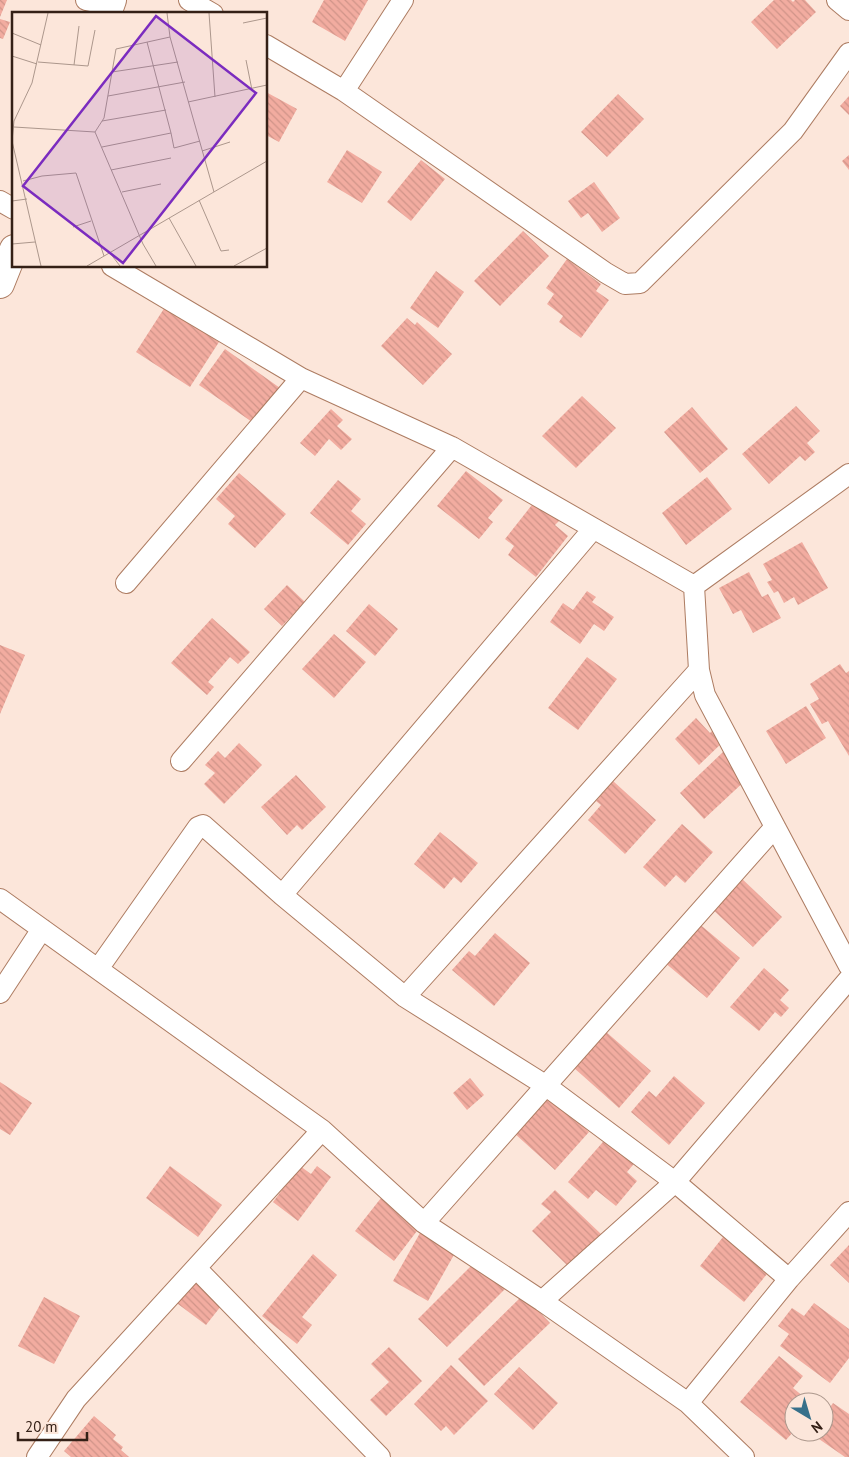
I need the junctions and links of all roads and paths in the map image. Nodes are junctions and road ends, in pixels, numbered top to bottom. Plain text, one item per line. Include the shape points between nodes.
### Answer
1 (190, 0) edge
2 (403, 0) edge
3 (837, 0) edge
4 (849, 10) edge
5 (210, 12) edge
6 (268, 46) edge
7 (849, 53) edge
8 (344, 91) junction
9 (0, 201) edge
10 (12, 208) edge
11 (12, 254) edge
12 (115, 268) edge
13 (0, 284) edge
14 (300, 378) junction
15 (452, 447) junction
16 (849, 474) edge
17 (593, 529) junction
18 (126, 583) dead end
19 (694, 586) junction
20 (699, 670) junction
21 (181, 761) dead end
22 (775, 827) junction
23 (282, 895) junction
24 (0, 898) edge
25 (42, 929) junction
26 (849, 966) edge
27 (98, 969) junction
28 (849, 980) edge
29 (0, 993) edge
30 (404, 997) junction
31 (545, 1085) junction
32 (322, 1130) junction
33 (675, 1182) junction
34 (849, 1212) edge
35 (424, 1223) junction
36 (196, 1268) junction
37 (789, 1280) junction
38 (542, 1301) junction
39 (688, 1403) junction
40 (37, 1457) edge
41 (380, 1457) edge
42 (744, 1457) edge

1 - 5 street
2 - 8 street
3 - 4 street
6 - 8 street
7 - 8 street via 793,131 640,283 625,284 606,274
9 - 10 street
11 - 13 main road
12 - 14 street
14 - 15 street
14 - 18 street
15 - 17 street
15 - 21 street
16 - 19 street
17 - 19 street
17 - 23 street
19 - 20 street
20 - 22 street via 705,695
20 - 30 street
22 - 26 street
22 - 31 street
23 - 27 street via 203,825 198,827
23 - 30 street
24 - 25 street
25 - 27 street
25 - 29 street
27 - 32 street
28 - 33 street
30 - 31 street
31 - 33 street
31 - 35 street
32 - 35 street
32 - 36 street
33 - 37 street
33 - 38 street
34 - 37 street
35 - 38 street
36 - 40 street via 76,1399
36 - 41 street
37 - 39 street
38 - 39 street
39 - 42 street

